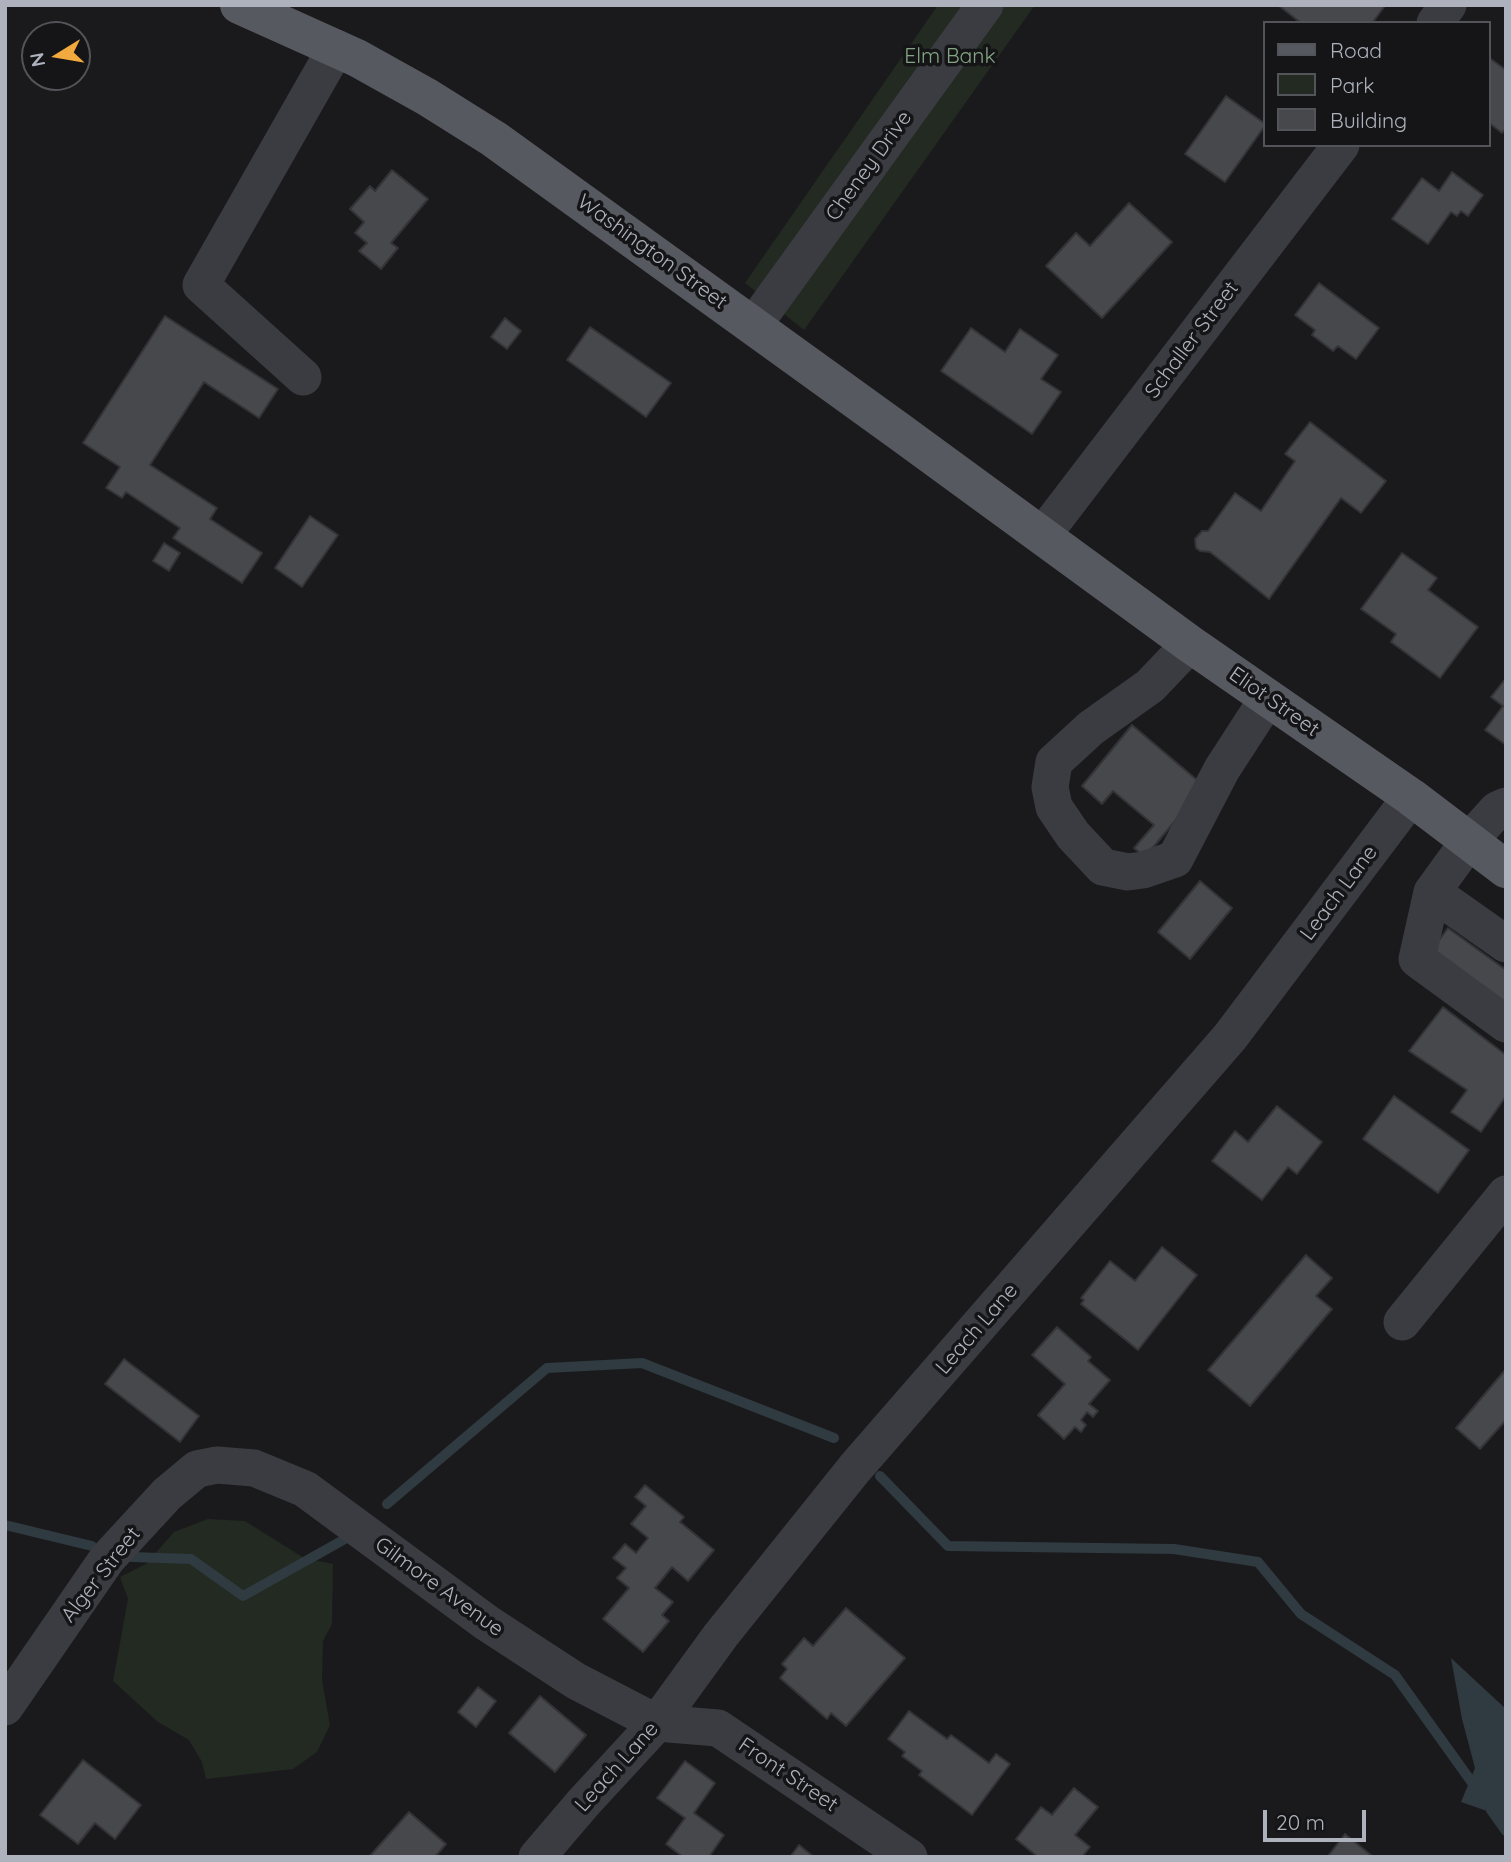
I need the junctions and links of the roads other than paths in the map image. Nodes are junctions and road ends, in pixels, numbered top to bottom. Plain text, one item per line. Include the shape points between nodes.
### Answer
1 (239, 5) edge
2 (985, 5) edge
3 (1448, 5) edge
4 (1436, 21) edge
5 (336, 48) junction
6 (1339, 147) edge
7 (753, 326) junction
8 (303, 377) dead end
9 (1042, 536) junction
10 (1190, 644) junction
11 (1268, 698) junction
12 (1411, 797) junction
13 (1506, 806) edge
14 (1469, 842) junction
15 (1506, 870) edge
16 (1432, 892) junction
17 (1506, 944) edge
18 (1506, 1024) edge
19 (1506, 1194) edge
20 (1402, 1322) dead end
21 (217, 1465) joint
22 (5, 1707) edge
23 (657, 1723) junction
24 (537, 1857) edge
25 (909, 1857) edge

1 - 5 main road, Washington Street
2 - 7 street, Cheney Drive
3 - 4 street
5 - 7 main road, Washington Street via 494,139
5 - 8 street via 201,285
6 - 9 street, Schaller Street
7 - 9 main road, Washington Street
9 - 10 main road, Eliot Street
10 - 11 main road, Eliot Street
10 - 11 street via 1150,686 1091,728 1054,762 1050,787 1054,807 1103,867 1128,872 1175,859 1222,769
11 - 12 main road, Eliot Street
12 - 14 main road, Eliot Street
12 - 23 street, Leach Lane via 1230,1037 855,1468
13 - 14 street
14 - 15 main road, Eliot Street
14 - 16 street
16 - 17 street
16 - 18 street via 1417,959
19 - 20 street
21 - 22 street, Alger Street via 197,1469 167,1494 107,1559
21 - 23 street, Gilmore Avenue via 254,1468 305,1489 487,1623 576,1681
23 - 24 street, Leach Lane
23 - 25 street, Front Street via 718,1728

